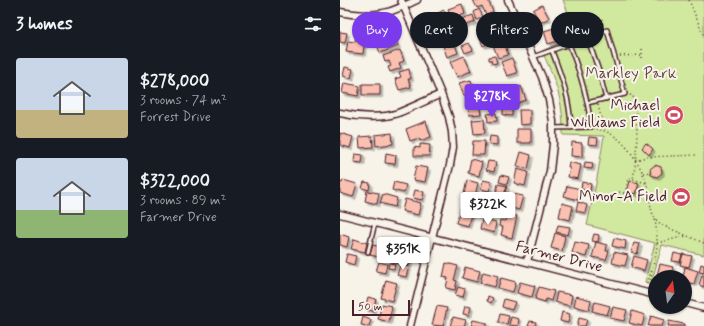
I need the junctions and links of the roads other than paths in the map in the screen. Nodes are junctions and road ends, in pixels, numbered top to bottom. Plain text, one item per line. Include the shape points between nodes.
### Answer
1 (417, 0) edge
2 (508, 0) edge
3 (402, 3) edge
4 (340, 12) edge
5 (604, 31) edge
6 (559, 48) edge
7 (571, 48) edge
8 (591, 48) edge
9 (552, 51) junction
10 (533, 57) junction
11 (441, 94) junction
12 (606, 99) junction
13 (587, 103) junction
14 (340, 113) edge
15 (553, 128) junction
16 (571, 128) junction
17 (340, 214) edge
18 (375, 223) junction
19 (432, 238) junction
20 (368, 252) dead end
21 (527, 262) junction
22 (648, 293) edge
23 (692, 305) edge
24 (704, 308) edge
25 (410, 326) edge

1 - 3 street
2 - 10 street
3 - 4 street via 386,12
3 - 11 street
5 - 12 lane via 606,30 625,94
6 - 9 lane
7 - 13 lane via 582,78
8 - 12 lane
9 - 10 lane
9 - 16 lane via 569,100
10 - 15 street via 549,100
11 - 14 street via 397,113 373,117
11 - 19 street via 449,117 453,147
12 - 13 lane
13 - 16 lane via 591,127
15 - 16 lane
15 - 21 street via 550,171
17 - 18 street, Farmer Drive
18 - 19 street, Farmer Drive
18 - 20 lane
19 - 21 street, Farmer Drive
19 - 25 street
21 - 22 street, Farmer Drive
23 - 24 street

